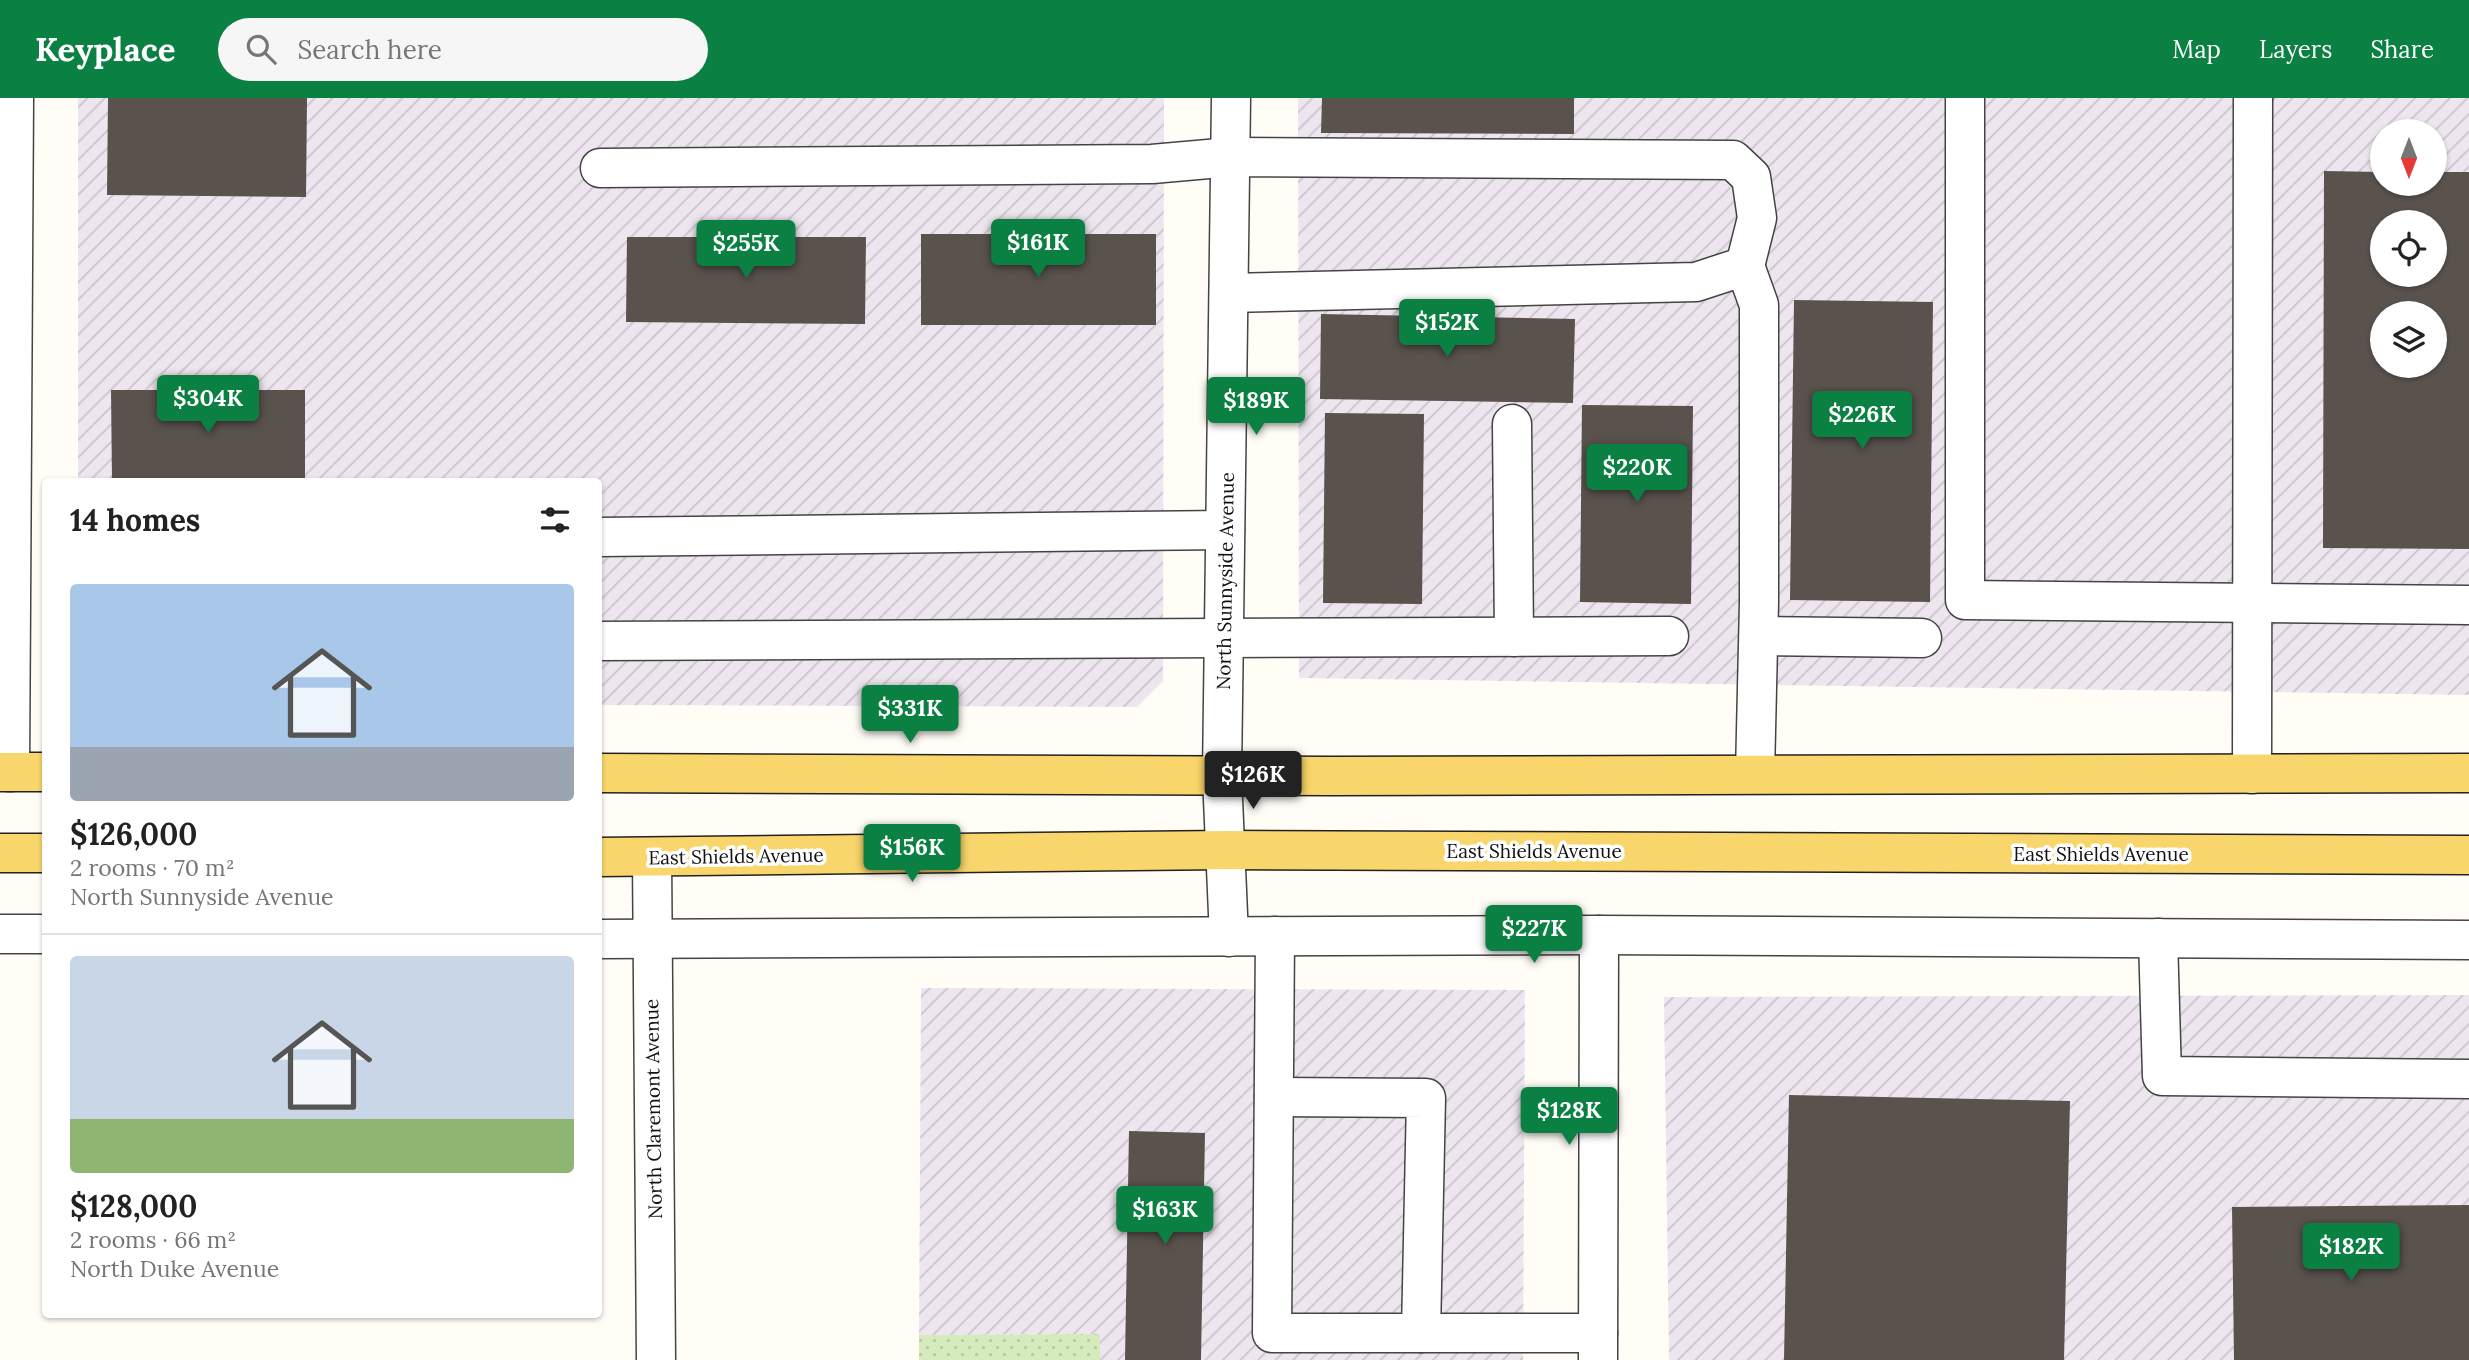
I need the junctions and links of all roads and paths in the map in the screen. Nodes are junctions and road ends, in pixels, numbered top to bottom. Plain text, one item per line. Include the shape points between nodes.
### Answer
1 (13, 98) edge
2 (1231, 98) edge
3 (1965, 98) edge
4 (2253, 98) edge
5 (1231, 158) junction
6 (600, 168) dead end
7 (1745, 266) junction
8 (1229, 293) junction
9 (6, 344) edge
10 (1512, 424) dead end
11 (1225, 530) junction
12 (602, 537) edge
13 (2251, 604) junction
14 (2469, 606) edge
15 (5, 613) edge
16 (1669, 636) dead end
17 (1759, 636) junction
18 (1514, 637) junction
19 (1922, 638) dead end
20 (1224, 639) junction
21 (602, 641) edge
22 (18, 772) edge
23 (602, 773) edge
24 (2469, 773) edge
25 (1755, 774) junction
26 (2252, 774) junction
27 (1222, 776) junction
28 (1225, 850) junction
29 (0, 853) edge
30 (42, 853) edge
31 (2469, 855) edge
32 (602, 857) edge
33 (652, 857) junction
34 (0, 934) edge
35 (42, 934) edge
36 (1600, 935) junction
37 (1275, 936) junction
38 (1229, 937) junction
39 (2158, 938) junction
40 (602, 940) edge
41 (652, 940) junction
42 (2469, 940) edge
43 (2469, 1079) edge
44 (1273, 1097) junction
45 (1422, 1334) junction
46 (1598, 1347) edge
47 (656, 1360) edge

1 - 9 street
2 - 5 street, North Sunnyside Avenue
3 - 13 street via 1965,600
4 - 13 street
5 - 6 street via 1152,164
5 - 7 street via 1733,160 1751,177 1757,218
5 - 8 street, North Sunnyside Avenue
7 - 8 street via 1696,282
7 - 17 street via 1759,305
8 - 11 street, North Sunnyside Avenue
9 - 15 street
10 - 18 street
11 - 12 street
11 - 20 street, North Sunnyside Avenue
13 - 14 street
13 - 26 street
15 - 22 street
16 - 18 street
17 - 19 street
17 - 25 street
18 - 20 street
20 - 21 street
20 - 27 street, North Sunnyside Avenue
23 - 27 main road
24 - 26 main road
25 - 26 main road
25 - 27 main road
27 - 28 street, North Sunnyside Avenue
28 - 31 main road, East Shields Avenue
28 - 33 main road, East Shields Avenue
28 - 38 street, North Sunnyside Avenue
29 - 30 main road
32 - 33 main road, East Shields Avenue
33 - 41 street, North Claremont Avenue
34 - 35 street
36 - 37 street
36 - 39 street
36 - 46 street
37 - 38 street
37 - 44 street
38 - 41 street
39 - 42 street
39 - 43 street via 2162,1076
40 - 41 street
41 - 47 street, North Claremont Avenue
44 - 45 street via 1272,1334
44 - 45 street via 1426,1098
45 - 46 street

